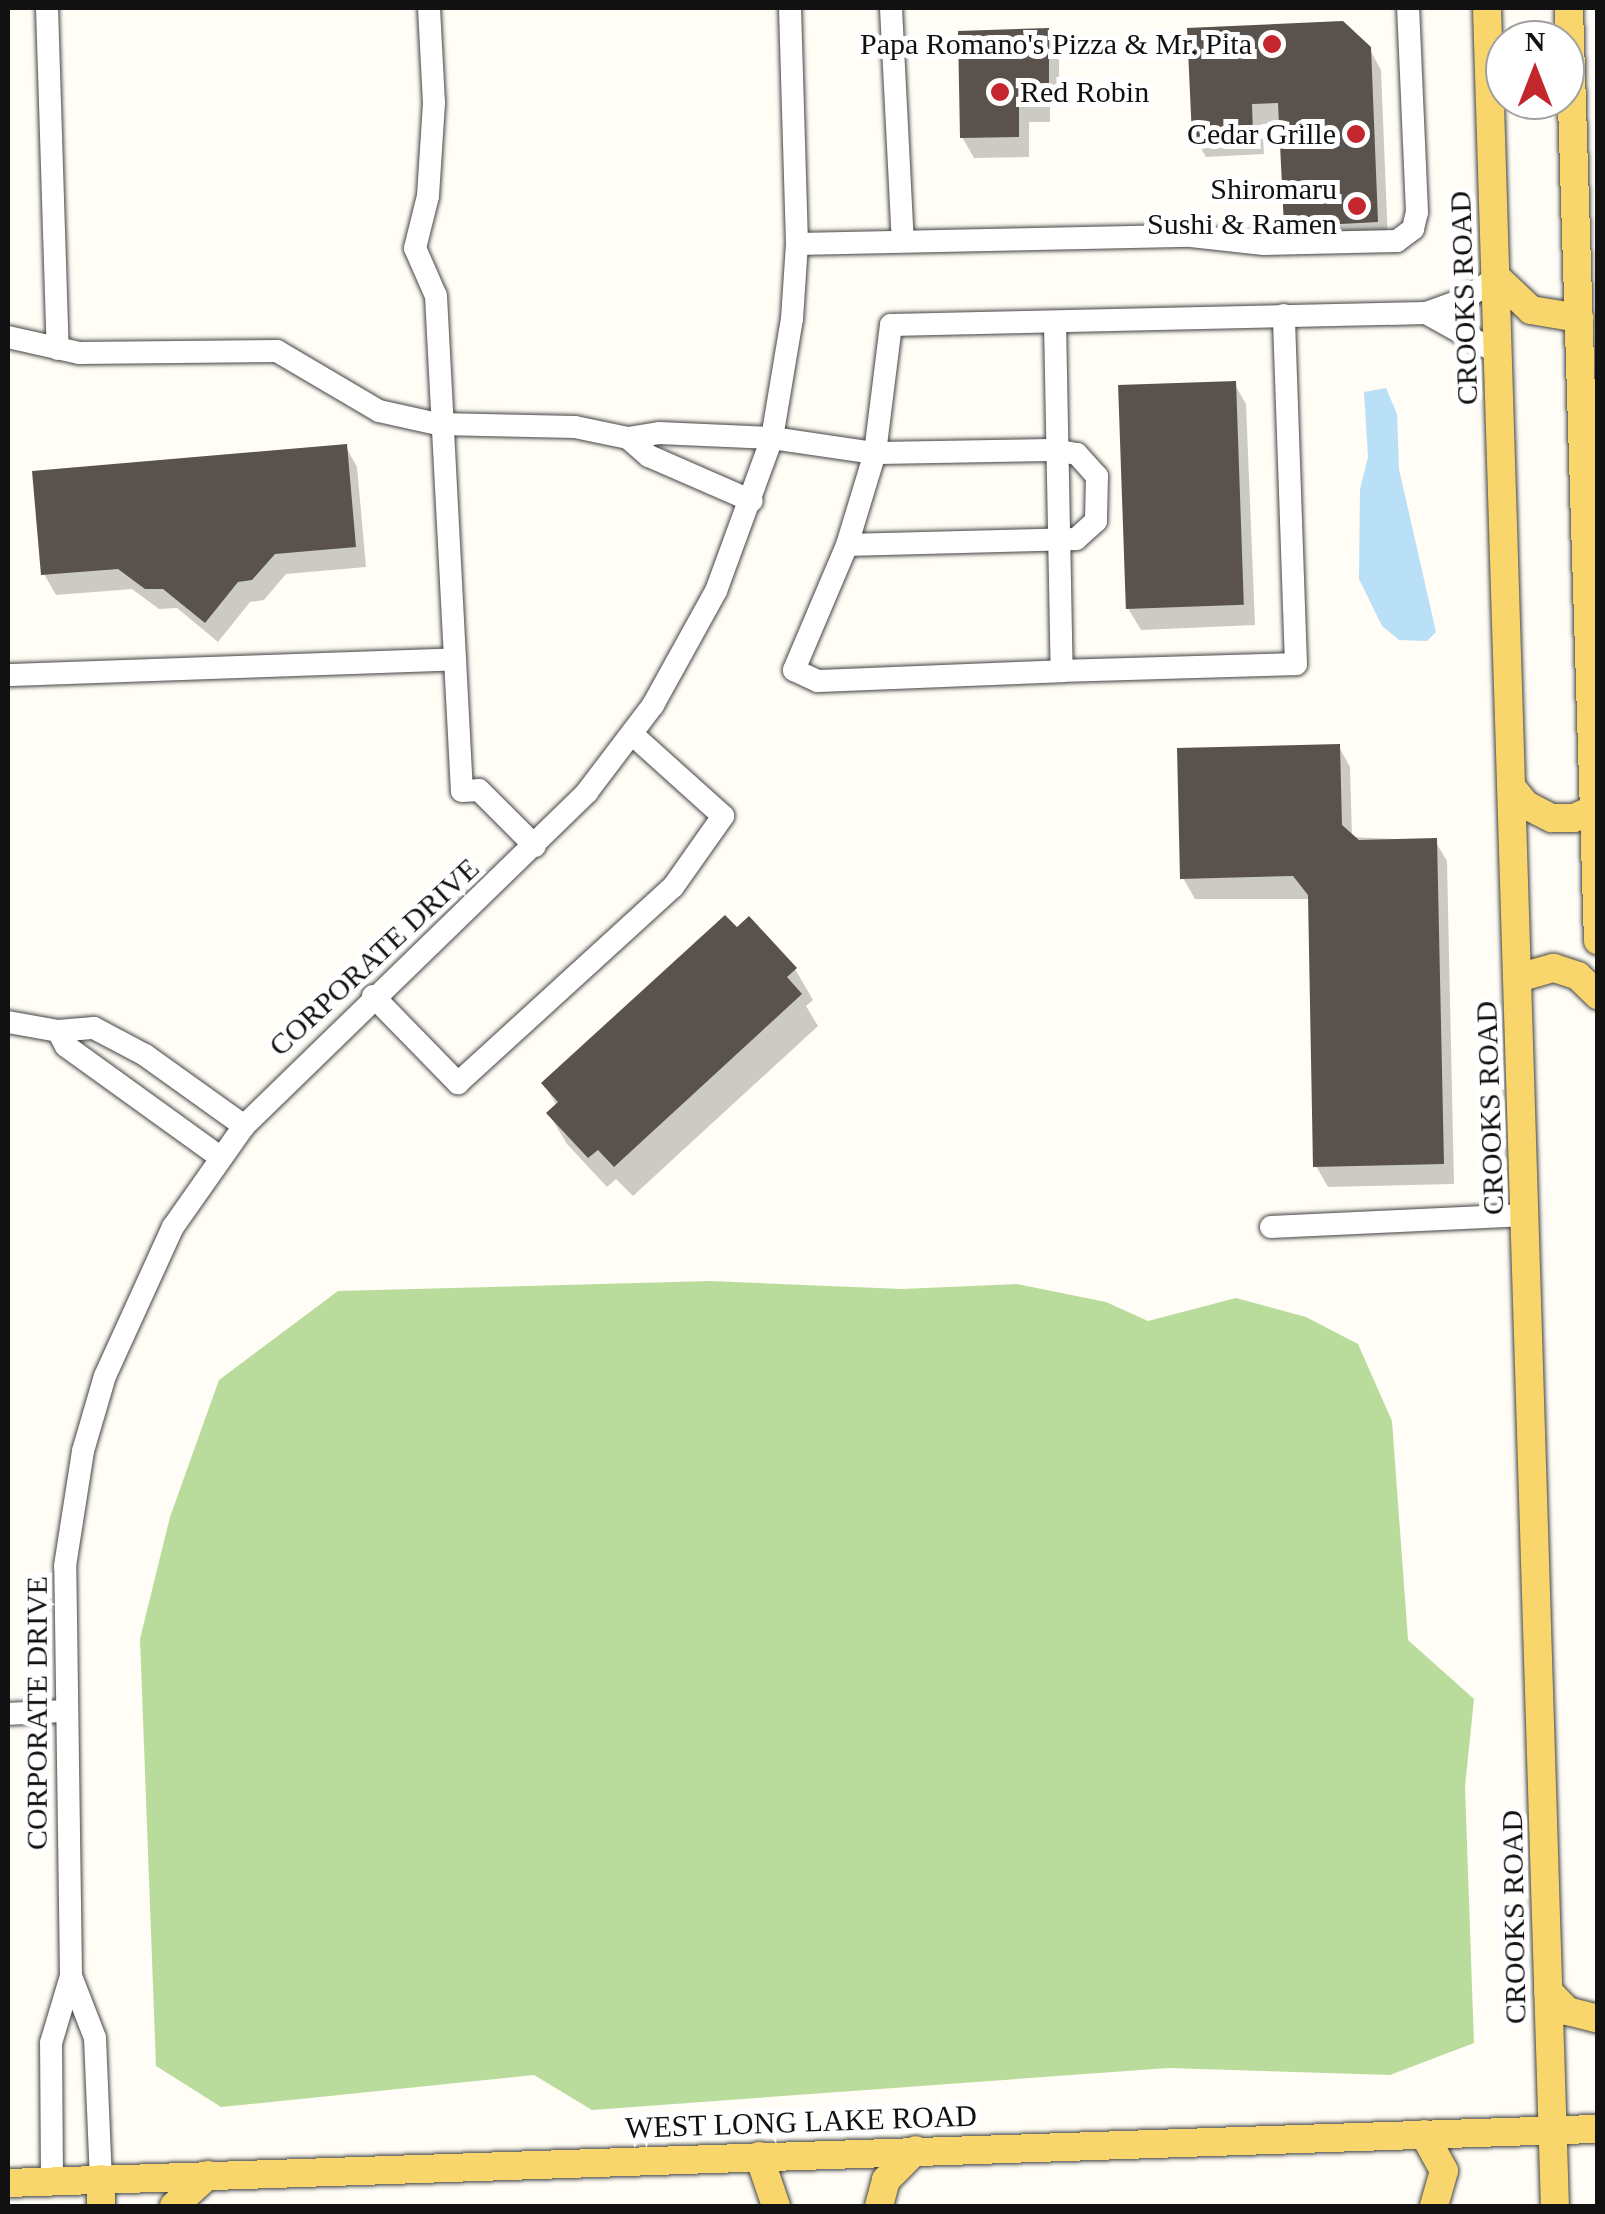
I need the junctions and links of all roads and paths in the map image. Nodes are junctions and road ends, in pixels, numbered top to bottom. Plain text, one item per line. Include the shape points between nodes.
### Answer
1 (48, 8) edge
2 (429, 8) edge
3 (790, 8) edge
4 (891, 8) edge
5 (1408, 8) edge
6 (1488, 8) edge
7 (1569, 8) edge
8 (903, 240) junction
9 (797, 244) junction
10 (1587, 254) edge
11 (1496, 277) junction
12 (1426, 313) junction
13 (1284, 315) junction
14 (1588, 318) edge
15 (1056, 322) junction
16 (8, 337) edge
17 (58, 349) junction
18 (1498, 353) junction
19 (447, 425) junction
20 (628, 438) junction
21 (772, 438) junction
22 (1054, 450) junction
23 (874, 454) junction
24 (752, 501) junction
25 (1058, 540) junction
26 (848, 545) junction
27 (1592, 565) edge
28 (455, 659) junction
29 (1062, 670) junction
30 (8, 675) edge
31 (632, 734) junction
32 (1513, 789) junction
33 (1594, 809) junction
34 (535, 846) junction
35 (1598, 941) edge
36 (1518, 978) junction
37 (1598, 994) edge
38 (373, 996) junction
39 (8, 1022) edge
40 (58, 1031) junction
41 (244, 1126) junction
42 (220, 1157) junction
43 (1527, 1215) junction
44 (1271, 1227) dead end
45 (64, 1711) junction
46 (8, 1714) edge
47 (71, 1976) junction
48 (1548, 1991) junction
49 (1598, 2019) edge
50 (1598, 2129) edge
51 (1552, 2130) junction
52 (1424, 2134) junction
53 (916, 2150) junction
54 (759, 2156) junction
55 (208, 2174) junction
56 (52, 2181) junction
57 (8, 2182) edge
58 (101, 2193) edge
59 (174, 2206) edge
60 (776, 2206) edge
61 (879, 2206) edge
62 (1434, 2206) edge
63 (1556, 2206) edge

1 - 17 street
2 - 19 street via 434,104 428,196 415,248 436,296
3 - 9 street, CORPORATE DRIVE
4 - 8 street
5 - 8 street via 1417,212 1412,229 1397,240
6 - 11 main road, CROOKS ROAD
7 - 10 main road
8 - 9 street
9 - 21 street, CORPORATE DRIVE
10 - 14 main road
11 - 12 street via 1466,299
11 - 14 main road via 1531,310
11 - 18 main road, CROOKS ROAD
12 - 13 street
12 - 18 street
13 - 15 street
13 - 29 street via 1296,664
14 - 27 main road
15 - 22 street
15 - 23 street via 891,326
16 - 17 street
17 - 19 street via 277,351 378,412
18 - 32 main road, CROOKS ROAD
19 - 20 street via 574,427
19 - 28 street
20 - 21 street
20 - 24 street via 649,456
21 - 23 street
21 - 24 street, CORPORATE DRIVE
22 - 23 street
22 - 25 street
22 - 25 street via 1087,460 1099,489 1091,528
23 - 26 street
24 - 31 street, CORPORATE DRIVE via 701,621
25 - 26 street
25 - 29 street
26 - 29 street via 794,670 818,681
27 - 33 main road
28 - 30 street
28 - 34 street via 462,791 480,790
31 - 34 street, CORPORATE DRIVE
31 - 38 street via 724,816 673,887 458,1084
32 - 33 main road via 1526,805 1552,818
32 - 36 main road, CROOKS ROAD
33 - 35 main road
34 - 38 street, CORPORATE DRIVE
36 - 37 main road via 1554,968 1578,976
36 - 43 main road, CROOKS ROAD
38 - 41 street, CORPORATE DRIVE
39 - 40 street
40 - 41 street via 94,1028 122,1041
40 - 42 street via 66,1046
41 - 42 street, CORPORATE DRIVE
42 - 45 street, CORPORATE DRIVE via 153,1264 93,1412 66,1552
43 - 44 street
43 - 48 main road, CROOKS ROAD
45 - 46 street
45 - 47 street, CORPORATE DRIVE
47 - 56 street, CORPORATE DRIVE via 50,2043
47 - 58 street, CORPORATE DRIVE via 95,2038
48 - 49 main road via 1567,2011
48 - 51 main road, CROOKS ROAD
50 - 51 main road, WEST LONG LAKE ROAD
51 - 52 main road, WEST LONG LAKE ROAD
51 - 63 main road, CROOKS ROAD
52 - 53 main road, WEST LONG LAKE ROAD
52 - 62 main road via 1444,2172
53 - 54 main road, WEST LONG LAKE ROAD
53 - 61 main road via 886,2180
54 - 55 main road, WEST LONG LAKE ROAD
54 - 60 main road
55 - 58 main road, WEST LONG LAKE ROAD
55 - 59 main road
56 - 57 main road, WEST LONG LAKE ROAD
56 - 58 main road, WEST LONG LAKE ROAD

